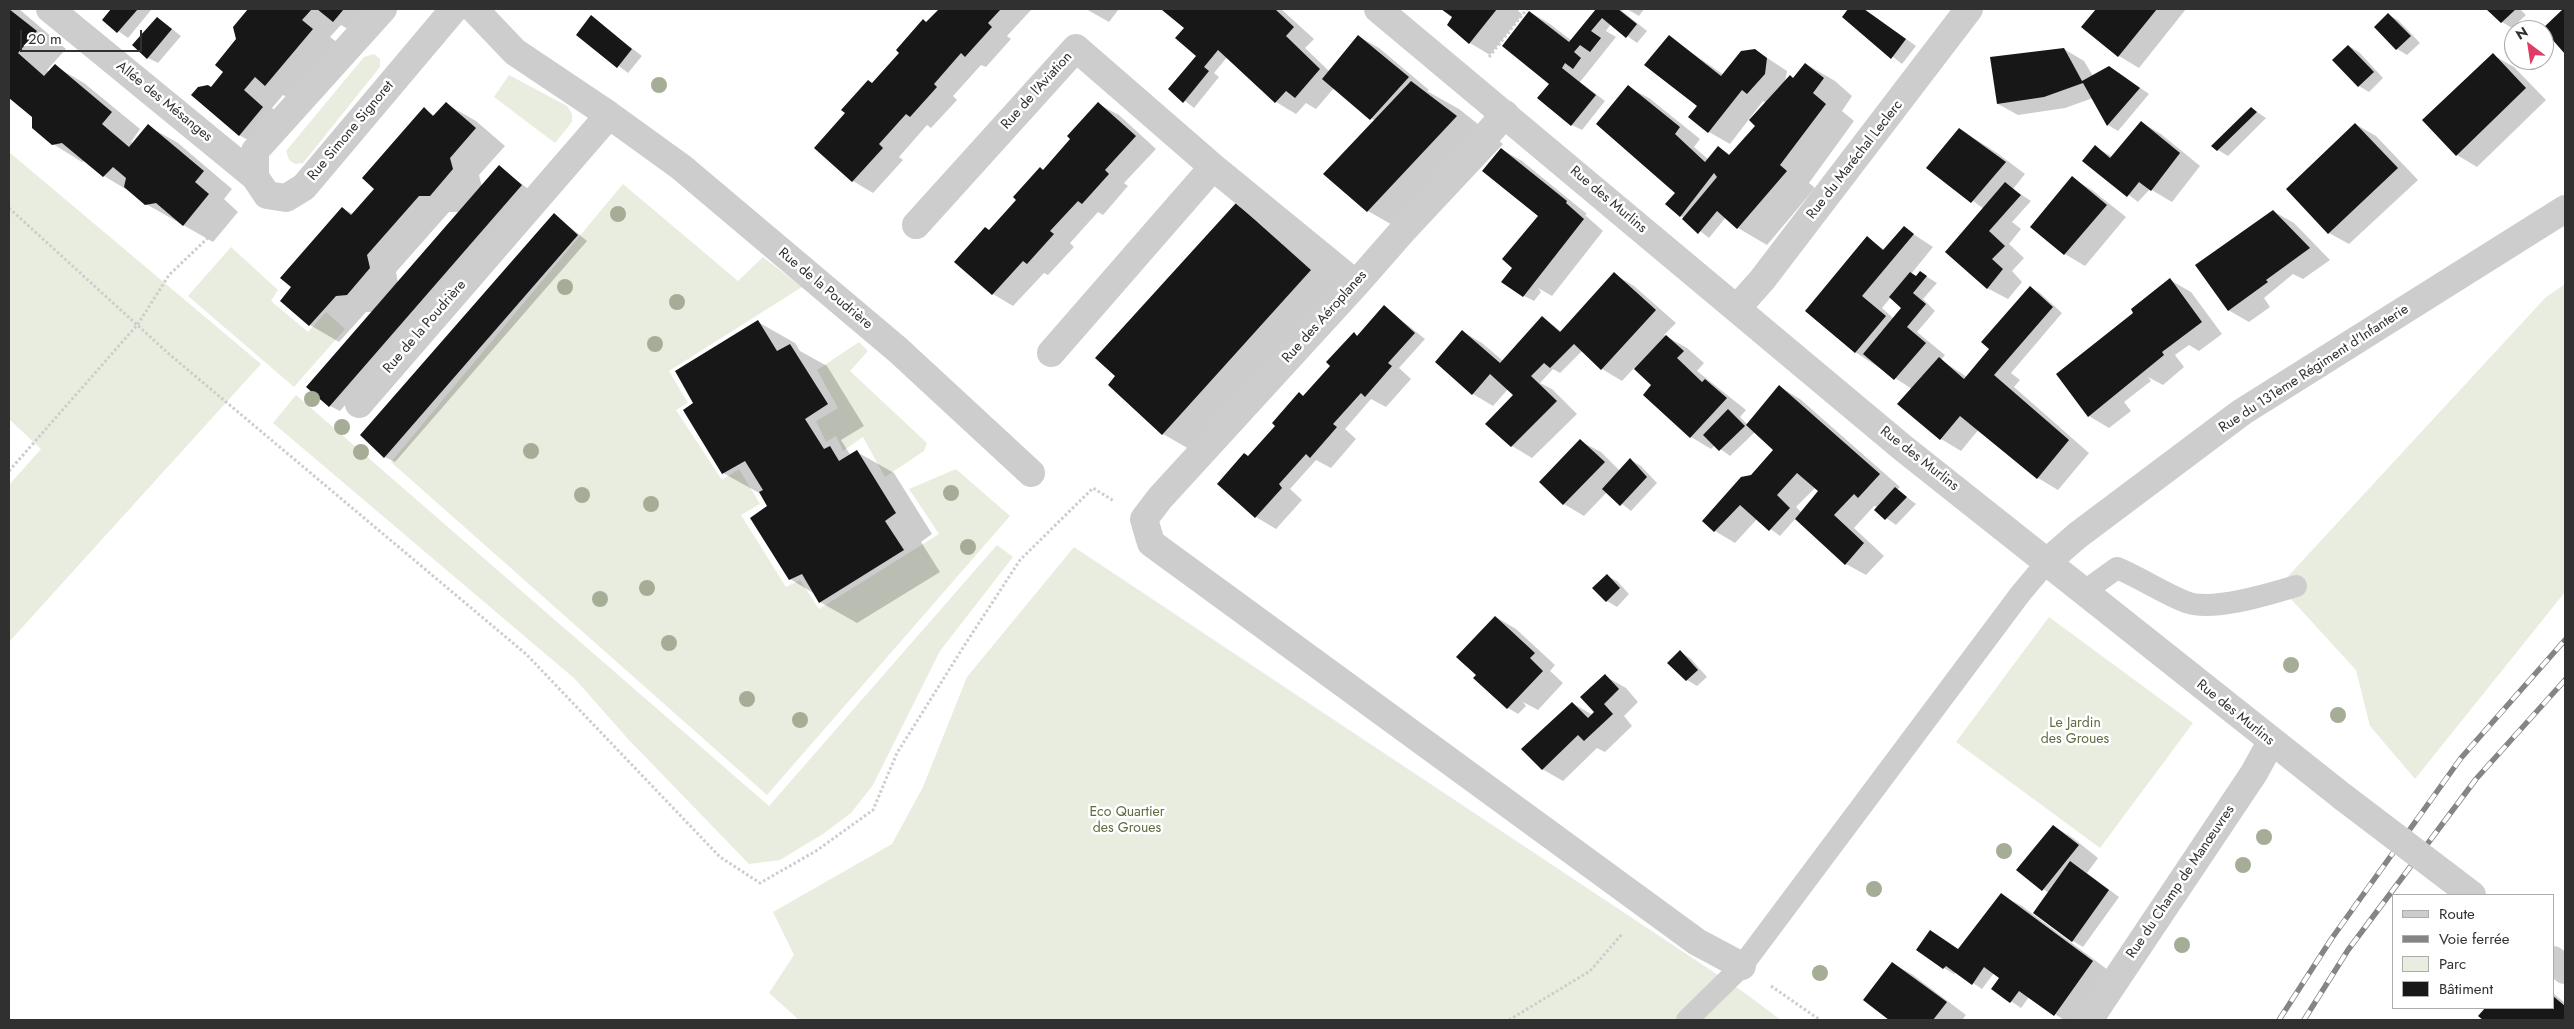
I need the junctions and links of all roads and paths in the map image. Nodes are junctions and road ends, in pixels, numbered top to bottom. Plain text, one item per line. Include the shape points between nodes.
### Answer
1 (50, 9) edge
2 (383, 9) edge
3 (474, 9) edge
4 (1378, 9) edge
5 (1527, 9) edge
6 (1969, 9) edge
7 (441, 13) edge
8 (1469, 84) junction
9 (1505, 114) junction
10 (609, 115) junction
11 (1213, 167) junction
12 (261, 186) junction
13 (9, 208) edge
14 (2565, 208) edge
15 (916, 225) dead end
16 (1356, 284) junction
17 (1737, 308) junction
18 (138, 324) junction
19 (1052, 354) dead end
20 (359, 404) dead end
21 (9, 470) edge
22 (1031, 473) dead end
23 (1144, 519) junction
24 (2048, 561) junction
25 (2296, 586) dead end
26 (2085, 591) junction
27 (2271, 742) junction
28 (2471, 894) edge
29 (1622, 934) dead end
30 (2554, 961) edge
31 (1742, 966) junction
32 (2565, 970) edge
33 (1510, 1020) edge
34 (1687, 1020) edge
35 (1820, 1020) edge
36 (2089, 1020) edge

1 - 12 street, Allée des Mésanges
2 - 12 street via 255,151
3 - 10 street, Rue de la Poudrière via 515,52
4 - 8 street, Rue des Murlins
5 - 8 path
6 - 17 street, Rue du Maréchal Leclerc via 1762,280
7 - 12 street, Rue Simone Signoret via 304,187 286,198
8 - 9 street, Rue des Murlins
9 - 16 street, Rue des Aéroplanes
9 - 17 street, Rue des Murlins
10 - 20 street, Rue de la Poudrière
10 - 22 street, Rue de la Poudrière via 681,167 890,344
11 - 15 street, Rue de l'Aviation via 1076,48
11 - 16 street, Rue de l'Aviation
11 - 19 street
12 - 18 path via 169,275
13 - 18 path
14 - 24 street, Rue du 131ème Régiment d'Infanterie via 2242,412 2078,534
16 - 23 street, Rue des Aéroplanes
17 - 24 street, Rue des Murlins via 1903,448
18 - 21 path
18 - 23 path via 169,354 526,654 720,857 760,883 816,852 873,810 897,753 1020,560 1093,488
23 - 31 street via 1151,543 1698,942
24 - 26 street, Rue des Murlins
24 - 31 lane
25 - 26 lane via 2223,604 2188,603 2117,568
26 - 27 street, Rue des Murlins
27 - 28 street, Rue des Murlins, bridge
27 - 36 street, Rue du Champ de Manœuvres via 2254,773
29 - 33 path via 1590,971
30 - 32 street
31 - 34 lane
31 - 35 path

